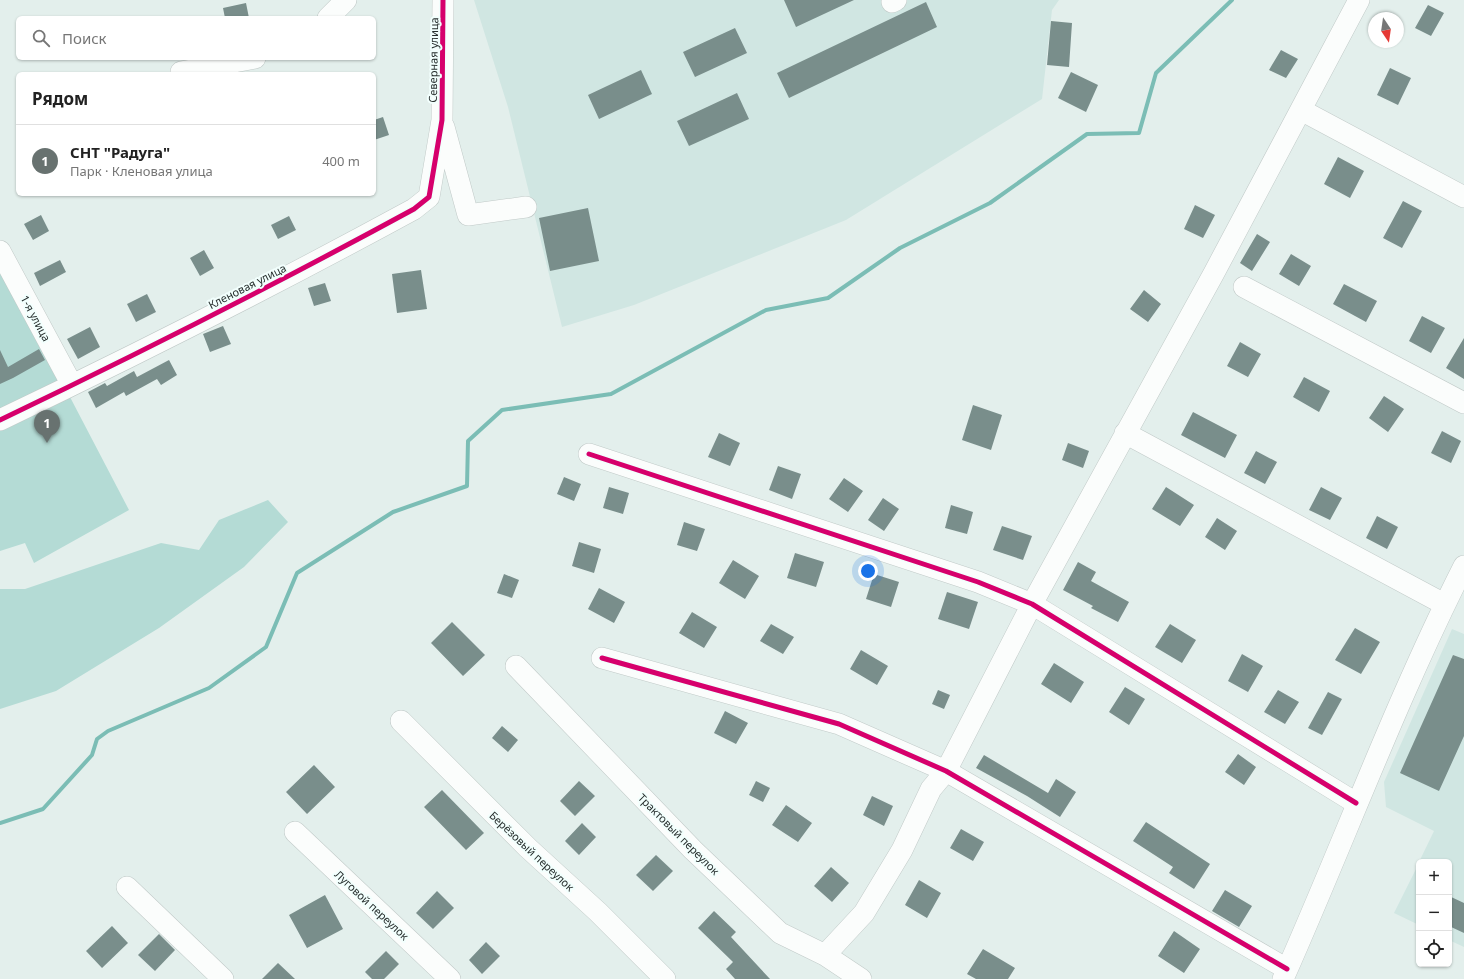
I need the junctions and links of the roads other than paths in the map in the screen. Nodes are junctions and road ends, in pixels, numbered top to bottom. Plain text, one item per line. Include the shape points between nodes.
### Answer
1 (346, 0) edge
2 (443, 0) edge
3 (1359, 0) edge
4 (330, 16) edge
5 (244, 60) edge
6 (181, 72) dead end
7 (1302, 110) junction
8 (442, 120) junction
9 (1464, 197) edge
10 (526, 208) dead end
11 (0, 251) edge
12 (1244, 287) dead end
13 (72, 386) junction
14 (1464, 403) edge
15 (0, 420) edge
16 (1125, 432) junction
17 (589, 454) dead end
18 (1464, 566) edge
19 (1032, 604) junction
20 (1444, 604) junction
21 (602, 658) dead end
22 (516, 666) dead end
23 (401, 721) dead end
24 (946, 771) junction
25 (1356, 803) junction
26 (295, 832) dead end
27 (127, 887) dead end
28 (825, 955) junction
29 (1285, 974) edge
30 (223, 979) edge
31 (450, 979) edge
32 (665, 979) edge
33 (861, 979) edge

1 - 4 street
2 - 8 street, Северная улица
3 - 7 street
5 - 6 street
7 - 9 street
7 - 16 street
8 - 10 street via 468,215
8 - 13 street, Кленовая улица via 429,197 414,209 309,266
11 - 13 street, 1-я улица
12 - 14 street
13 - 15 street, Кленовая улица
16 - 19 street
16 - 20 street
17 - 19 street via 978,582
18 - 20 street
19 - 24 street
19 - 25 street
20 - 25 street
21 - 24 street via 839,724
22 - 28 street, Трактовый переулок via 693,850 780,933
23 - 32 street, Берёзовый переулок via 528,848 598,912
24 - 28 street via 931,789 902,850 864,914
24 - 29 street
25 - 29 street
26 - 31 street, Луговой переулок
27 - 30 street
28 - 33 street, Трактовый переулок

